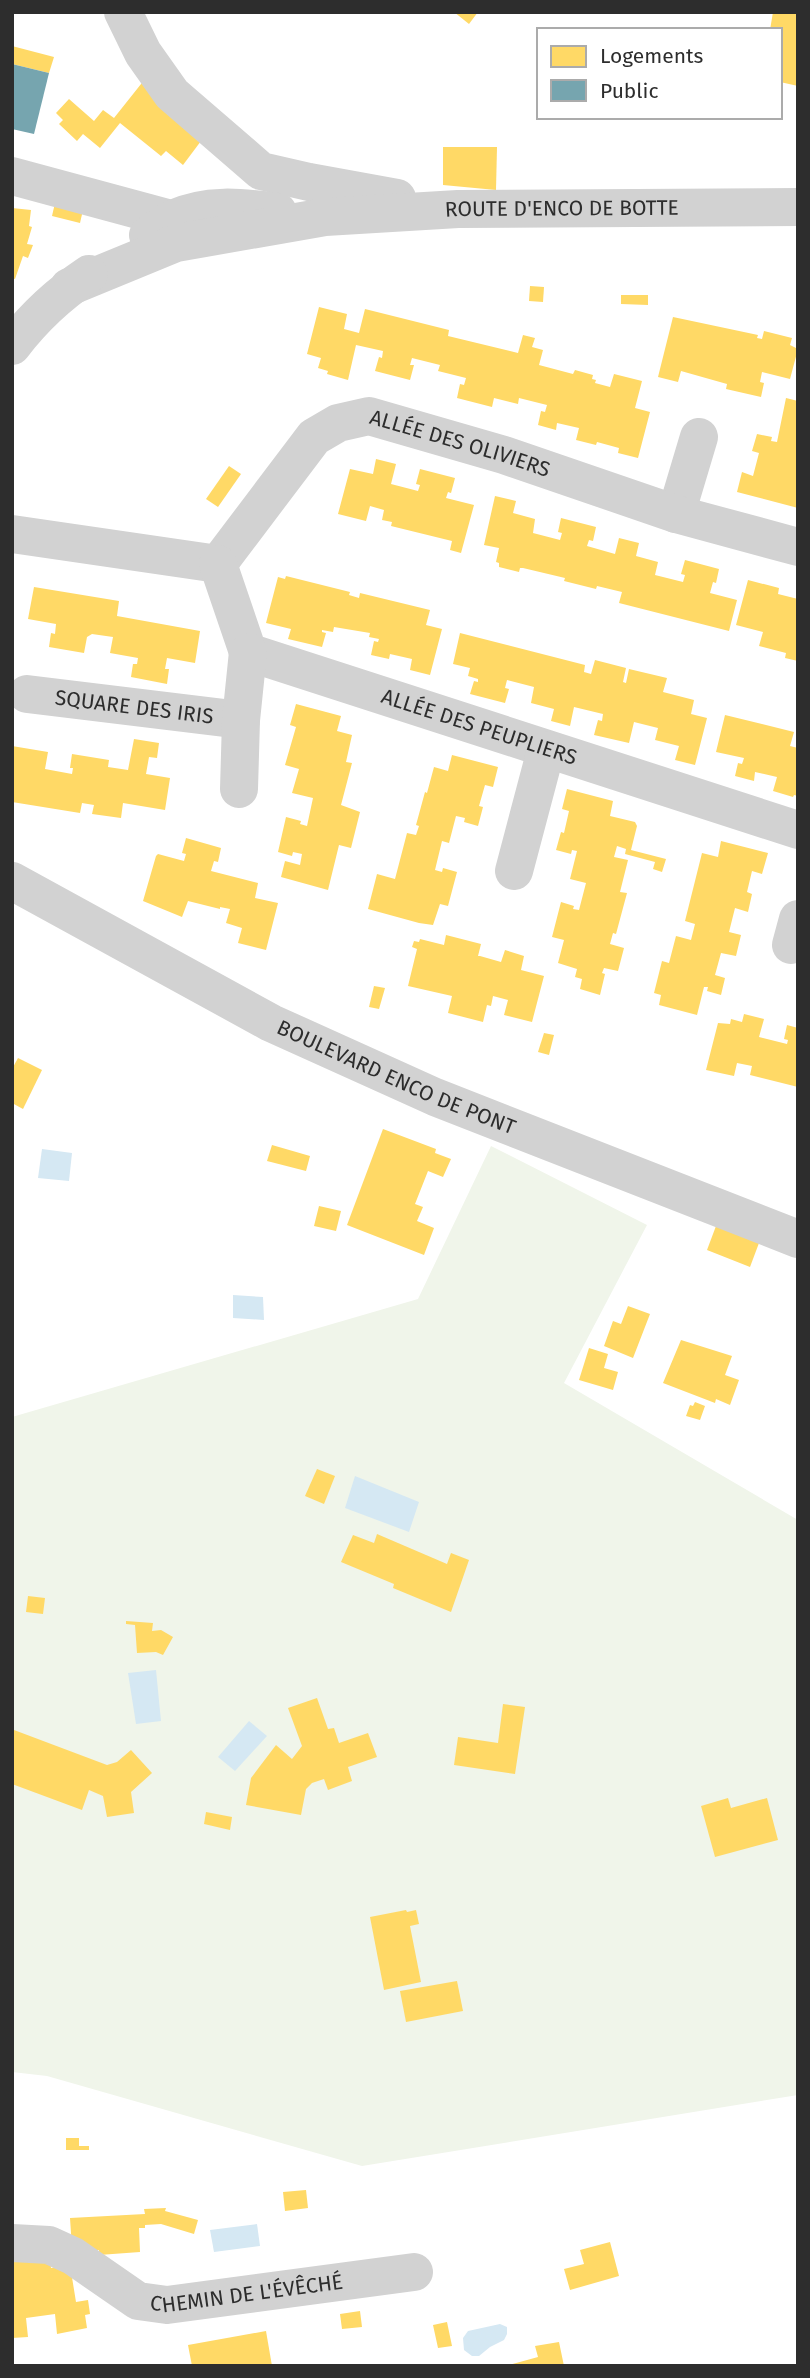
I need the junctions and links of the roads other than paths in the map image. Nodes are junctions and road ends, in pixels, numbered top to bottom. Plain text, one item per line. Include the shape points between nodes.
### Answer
1 (123, 12) edge
2 (12, 176) edge
3 (798, 207) edge
4 (458, 209) junction
5 (325, 217) junction
6 (172, 219) junction
7 (226, 235) junction
8 (69, 287) junction
9 (12, 346) edge
10 (699, 437) dead end
11 (676, 514) junction
12 (12, 534) edge
13 (798, 547) edge
14 (218, 564) junction
15 (248, 652) junction
16 (27, 694) dead end
17 (241, 720) junction
18 (546, 750) junction
19 (239, 789) dead end
20 (798, 830) edge
21 (514, 871) dead end
22 (12, 881) edge
23 (798, 1239) edge
24 (12, 2243) edge
25 (414, 2272) dead end

1 - 4 street via 143,53 172,94 261,171
2 - 6 street, ROUTE D'ENCO DE BOTTE
3 - 4 street, ROUTE D'ENCO DE BOTTE
4 - 5 street, ROUTE D'ENCO DE BOTTE
5 - 6 street, ROUTE D'ENCO DE BOTTE via 212,207
5 - 7 street, ROUTE D'ENCO DE BOTTE
6 - 7 street, ROUTE D'ENCO DE BOTTE
6 - 8 street
7 - 8 street via 177,243
8 - 9 street via 32,320
10 - 11 street
11 - 13 street, ALLÉE DES OLIVIERS
11 - 14 street, ALLÉE DES OLIVIERS via 504,455 369,416 338,423 314,437
12 - 14 street
14 - 15 street
15 - 17 street
15 - 18 street, ALLÉE DES PEUPLIERS
16 - 17 street, SQUARE DES IRIS
17 - 19 street
18 - 20 street, ALLÉE DES PEUPLIERS
18 - 21 street
22 - 23 street, BOULEVARD ENCO DE PONT via 271,1023 435,1097
24 - 25 street, CHEMIN DE L'ÉVÊCHÉ via 49,2245 138,2301 166,2305

